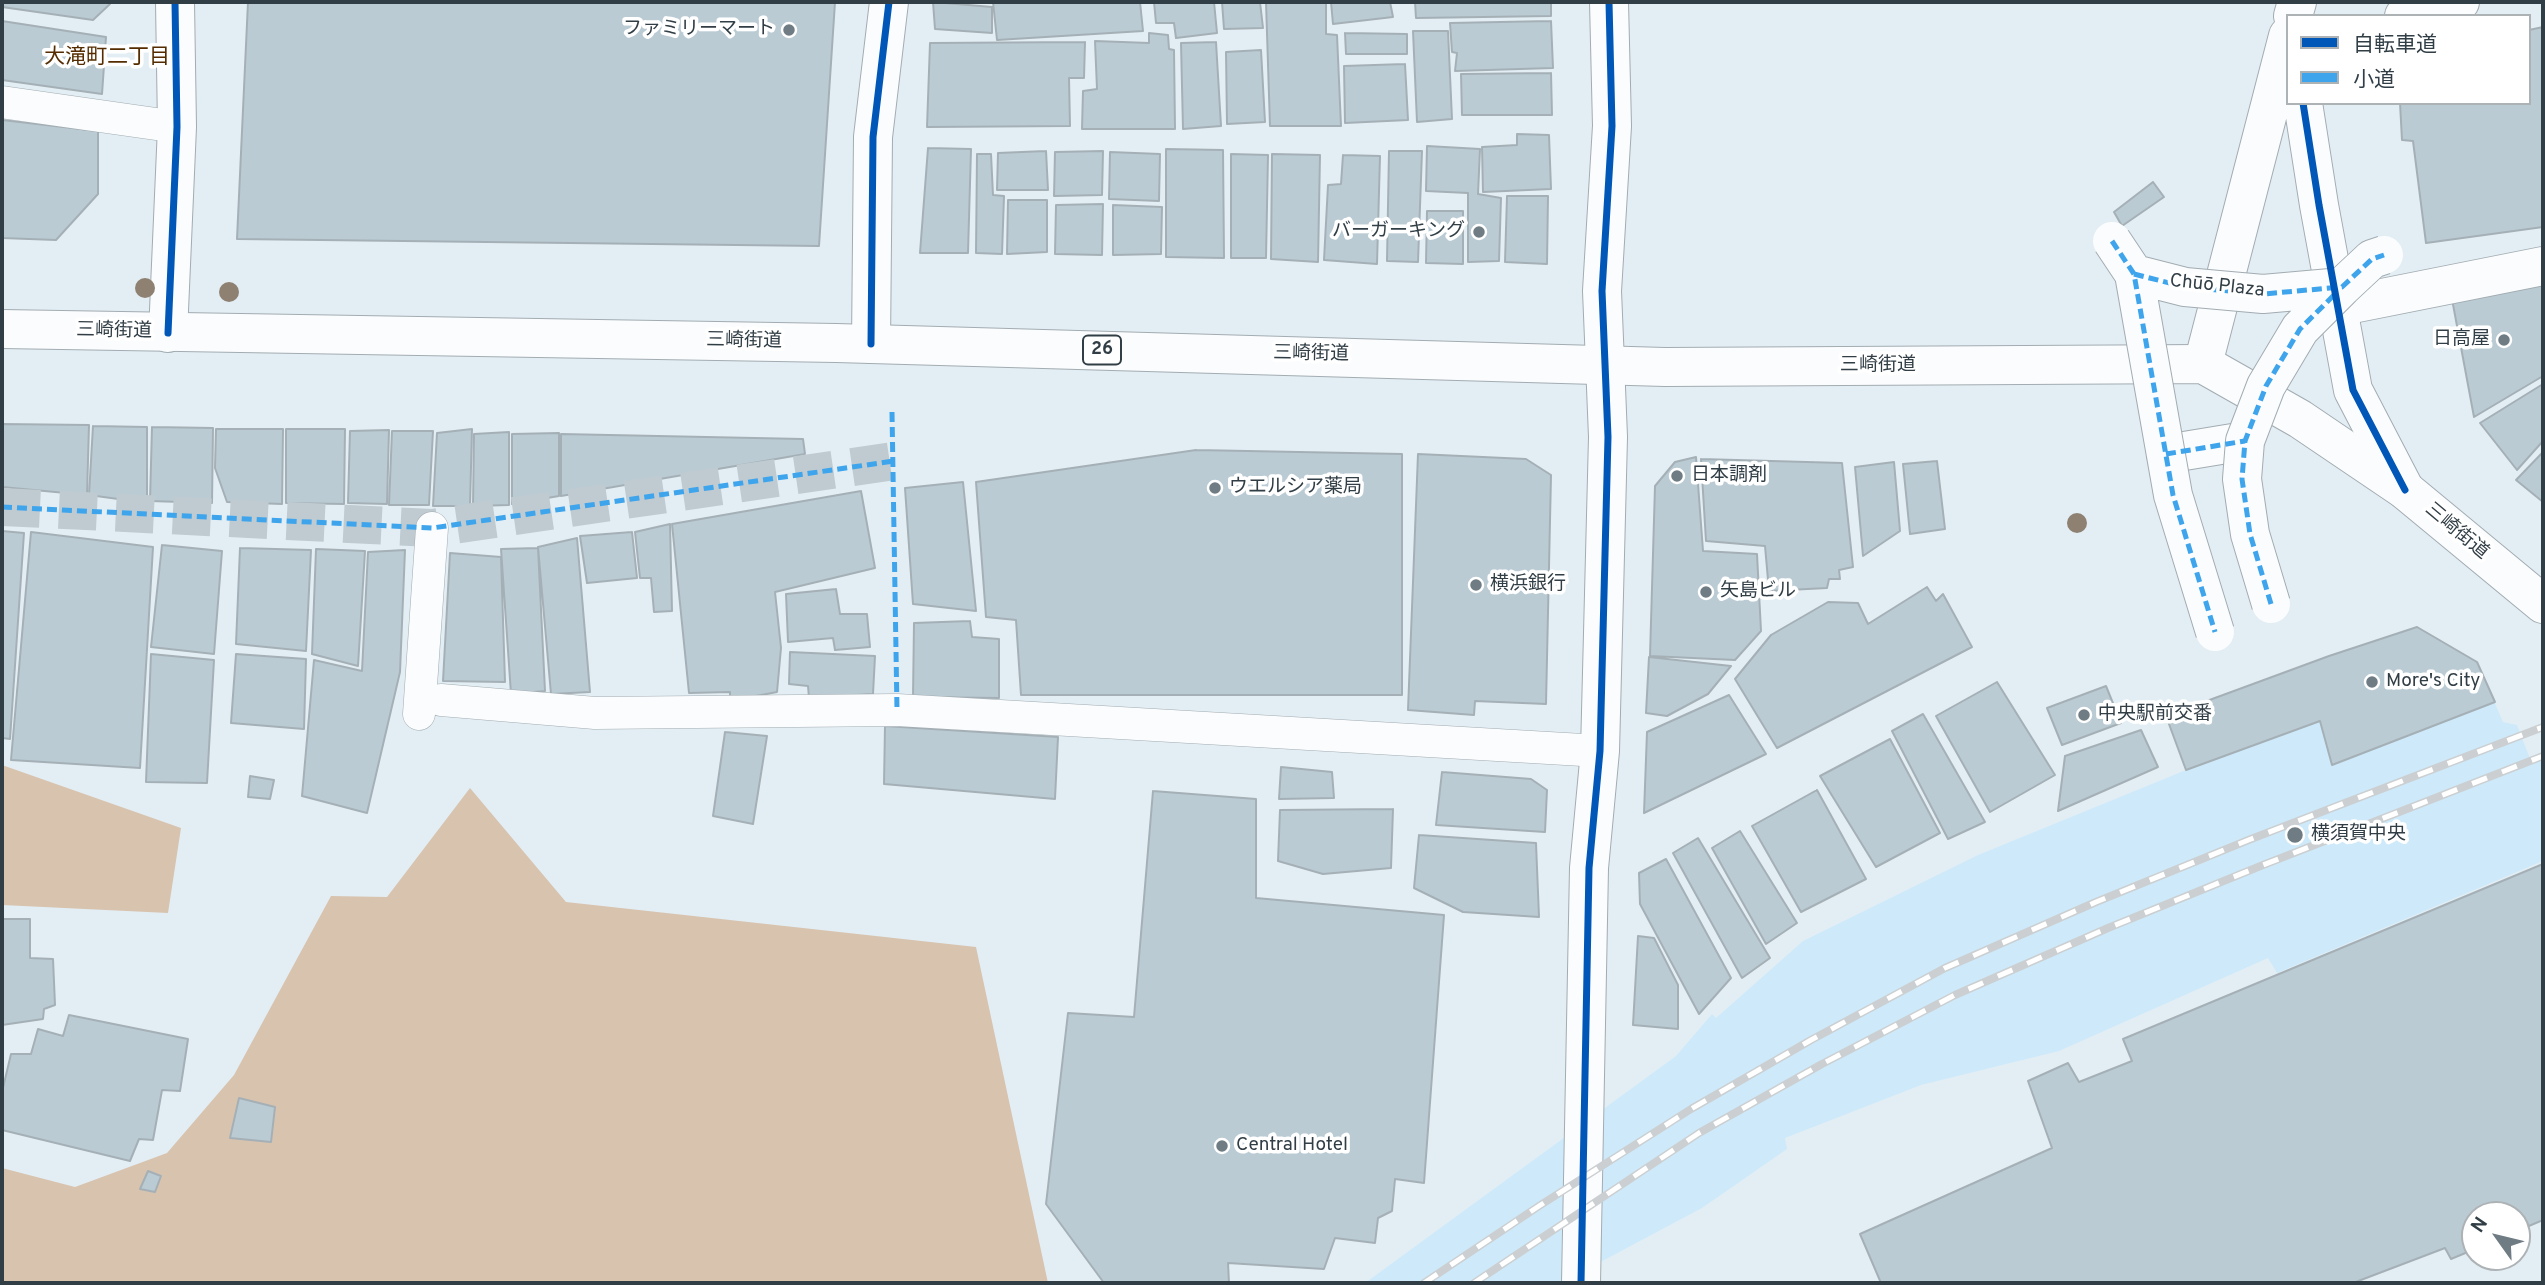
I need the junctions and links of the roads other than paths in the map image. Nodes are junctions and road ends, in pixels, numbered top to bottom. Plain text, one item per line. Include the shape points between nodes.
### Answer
1 (175, 2) edge
2 (889, 2) edge
3 (1609, 2) edge
4 (2460, 2) edge
5 (2412, 14) edge
6 (2286, 44) edge
7 (2, 102) edge
8 (2303, 105) edge
9 (177, 127) junction
10 (2112, 241) dead end
11 (2384, 255) dead end
12 (2543, 266) edge
13 (2134, 274) junction
14 (2340, 297) junction
15 (2, 329) edge
16 (168, 333) junction
17 (871, 344) junction
18 (1605, 363) junction
19 (2203, 364) junction
20 (2245, 441) junction
21 (2166, 454) junction
22 (2405, 490) junction
23 (432, 528) dead end
24 (2272, 604) dead end
25 (2543, 604) edge
26 (2215, 632) dead end
27 (1600, 751) junction
28 (1581, 1283) edge

1 - 9 street
2 - 17 street via 873,137
3 - 18 street via 1612,126 1602,291
4 - 5 street
6 - 19 street
7 - 9 lane
8 - 14 street
9 - 16 street
10 - 13 street, bridge
11 - 14 street, bridge via 2371,260
12 - 14 street, Chūō Plaza
13 - 14 street, Chūō Plaza, bridge via 2185,287
13 - 21 street, bridge
14 - 20 street, bridge via 2300,329 2266,386
14 - 22 street via 2353,390
15 - 16 street, 三崎街道 / 26
16 - 17 street, 三崎街道 / 26
17 - 18 street, 三崎街道 / 26
18 - 19 street, 三崎街道 / 26
18 - 27 street via 1608,437
19 - 22 street, 三崎街道 / 26 via 2300,419
20 - 21 street
20 - 24 street, bridge via 2242,479 2250,534
21 - 26 street, bridge via 2173,495
22 - 25 street, 三崎街道 / 26
23 - 27 lane via 430,707 595,713 897,710
27 - 28 street via 1590,868

